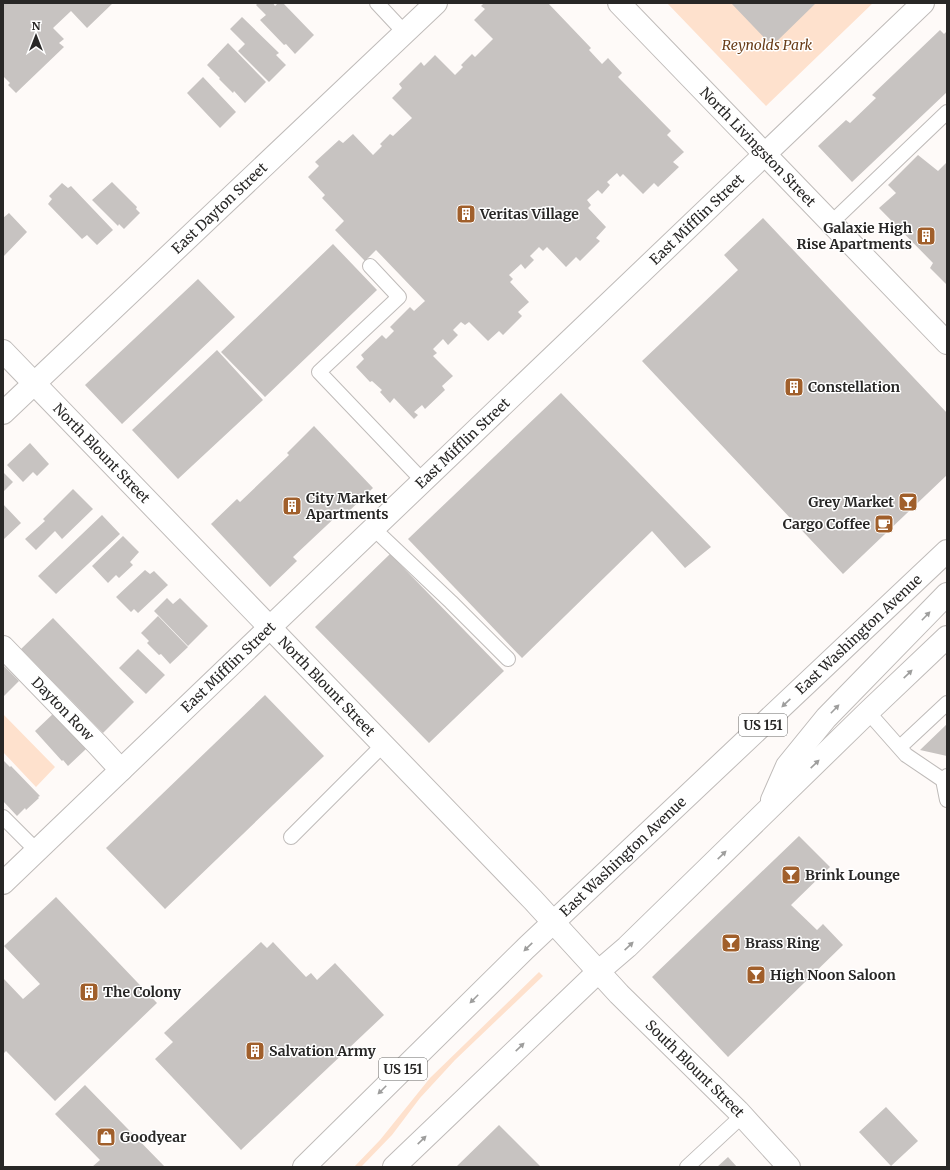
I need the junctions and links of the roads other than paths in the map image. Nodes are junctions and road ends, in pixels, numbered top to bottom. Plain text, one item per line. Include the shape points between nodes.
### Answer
1 (377, 3) edge
2 (436, 3) edge
3 (619, 3) edge
4 (923, 3) edge
5 (405, 33) junction
6 (947, 112) edge
7 (765, 155) junction
8 (831, 223) junction
9 (370, 266) dead end
10 (947, 343) edge
11 (3, 351) edge
12 (34, 383) junction
13 (3, 413) edge
14 (423, 481) junction
15 (373, 528) junction
16 (947, 551) edge
17 (947, 594) edge
18 (270, 627) junction
19 (947, 636) edge
20 (3, 647) edge
21 (508, 659) dead end
22 (947, 703) edge
23 (868, 712) junction
24 (383, 745) junction
25 (900, 747) junction
26 (121, 770) junction
27 (945, 778) edge
28 (947, 800) edge
29 (768, 810) junction
30 (3, 817) edge
31 (291, 837) dead end
32 (37, 851) junction
33 (3, 883) edge
34 (554, 922) junction
35 (599, 971) junction
36 (742, 1116) junction
37 (304, 1167) edge
38 (394, 1167) edge
39 (687, 1167) edge
40 (789, 1167) edge

1 - 5 lane
2 - 5 street, East Dayton Street
3 - 7 street, North Livingston Street
4 - 7 street, East Mifflin Street
5 - 12 street, East Dayton Street
6 - 8 lane
7 - 8 street, North Livingston Street
7 - 14 street, East Mifflin Street
8 - 10 street, North Livingston Street
9 - 14 lane via 398,297 319,372
11 - 12 street, North Blount Street
12 - 13 street, East Dayton Street
12 - 18 street, North Blount Street
14 - 15 street, East Mifflin Street
15 - 18 street, East Mifflin Street
15 - 21 lane
16 -> 34 street, East Washington Avenue / US 151
29 -> 17 street via 787,766 826,718
18 - 24 street, North Blount Street
18 - 26 street, East Mifflin Street
23 -> 19 street
20 - 26 street, Dayton Row
22 - 25 lane
23 - 25 lane
29 -> 23 street
24 - 31 lane
24 - 34 street, North Blount Street
25 - 27 lane via 906,755
26 - 32 street, East Mifflin Street
27 - 28 lane
35 -> 29 street
30 - 32 lane
32 - 33 street, East Mifflin Street
34 - 35 street, North Blount Street
34 -> 37 street, East Washington Avenue / US 151
35 - 36 street, South Blount Street
38 -> 35 street
36 - 39 lane
36 - 40 street, South Blount Street

